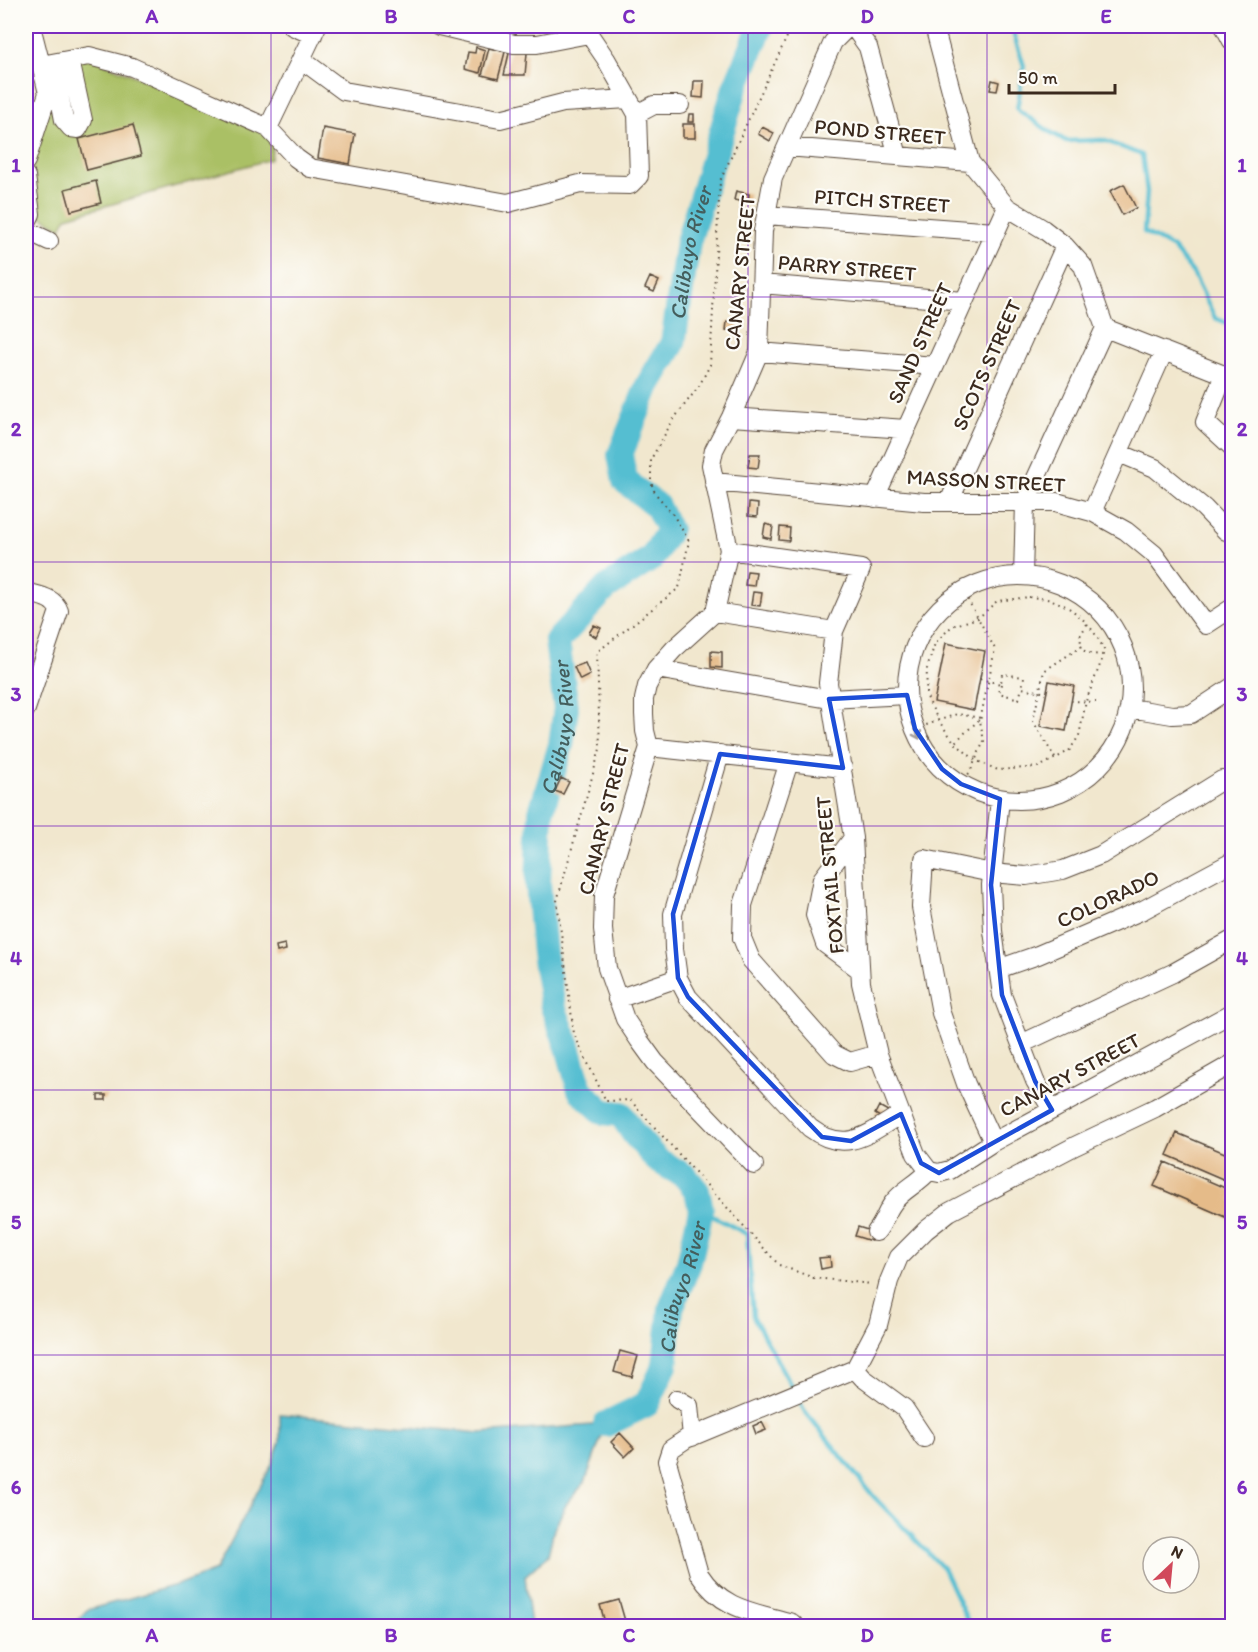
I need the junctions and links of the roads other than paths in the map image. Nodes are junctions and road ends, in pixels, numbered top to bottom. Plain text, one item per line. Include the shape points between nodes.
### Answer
1 (31, 26) edge
2 (292, 26) edge
3 (439, 26) edge
4 (851, 26) edge
5 (934, 26) edge
6 (1224, 26) edge
7 (315, 30) edge
8 (588, 30) edge
9 (1233, 41) edge
10 (302, 60) junction
11 (55, 62) junction
12 (680, 105) dead end
13 (633, 106) junction
14 (268, 128) junction
15 (787, 147) junction
16 (898, 156) junction
17 (26, 161) edge
18 (970, 162) junction
19 (26, 176) edge
20 (1007, 207) junction
21 (766, 215) junction
22 (26, 224) edge
23 (26, 230) edge
24 (995, 232) junction
25 (49, 241) dead end
26 (1065, 246) junction
27 (761, 284) junction
28 (964, 301) junction
29 (1105, 328) junction
30 (1164, 351) junction
31 (759, 352) junction
32 (935, 366) junction
33 (1228, 377) edge
34 (731, 417) junction
35 (906, 429) junction
36 (1233, 447) edge
37 (1119, 453) junction
38 (714, 482) junction
39 (875, 498) junction
40 (949, 502) junction
41 (1025, 502) junction
42 (1092, 512) junction
43 (1233, 527) edge
44 (729, 550) junction
45 (1023, 576) junction
46 (26, 592) edge
47 (1233, 608) edge
48 (715, 612) junction
49 (834, 631) junction
50 (34, 659) edge
51 (656, 669) junction
52 (1233, 687) edge
53 (907, 695) junction
54 (830, 699) junction
55 (1131, 708) junction
56 (26, 709) edge
57 (649, 747) junction
58 (720, 754) junction
59 (789, 762) junction
60 (843, 768) junction
61 (1233, 780) edge
62 (999, 799) junction
63 (853, 838) junction
64 (1233, 862) edge
65 (992, 873) junction
66 (1233, 940) edge
67 (998, 969) junction
68 (861, 970) junction
69 (678, 978) junction
70 (617, 999) junction
71 (1233, 1013) edge
72 (1021, 1044) junction
73 (878, 1054) junction
74 (1233, 1064) edge
75 (1052, 1110) junction
76 (901, 1114) junction
77 (993, 1142) junction
78 (754, 1165) dead end
79 (929, 1171) junction
80 (876, 1232) dead end
81 (851, 1371) junction
82 (677, 1400) dead end
83 (692, 1437) junction
84 (924, 1438) dead end
85 (795, 1626) edge

1 - 11 street
2 - 7 street
3 - 8 street via 514,44 537,44
4 - 15 street, CANARY STREET via 833,42
4 - 16 street via 868,47
5 - 18 street
6 - 9 street
7 - 10 street
8 - 13 street
10 - 13 street via 344,91 500,118 563,104
10 - 14 street
11 - 14 street via 88,56 132,67
11 - 17 street
12 - 13 street
13 - 14 street via 639,176 630,185 580,184 508,203 310,168
15 - 16 street, POND STREET
15 - 21 street, CANARY STREET via 773,178
16 - 18 street, POND STREET
18 - 20 street
19 - 22 street via 31,214
20 - 24 street, SAND STREET
20 - 26 street
21 - 24 street, PITCH STREET
21 - 27 street, CANARY STREET
23 - 25 street
24 - 28 street, SAND STREET
26 - 29 street via 1083,266
26 - 40 street, SCOTS STREET
27 - 28 street, PARRY STREET
27 - 31 street, CANARY STREET
28 - 32 street, SAND STREET
29 - 30 street
29 - 41 street
30 - 33 street
30 - 37 street
31 - 32 street
31 - 34 street, CANARY STREET
32 - 35 street, SAND STREET
33 - 36 street via 1205,422
34 - 35 street
34 - 38 street, CANARY STREET via 714,450
35 - 39 street, SAND STREET
37 - 42 street
37 - 43 street via 1155,468 1226,531
38 - 39 street, MASSON STREET
38 - 44 street, CANARY STREET
39 - 40 street, MASSON STREET
40 - 41 street, MASSON STREET
41 - 42 street, MASSON STREET via 1056,502
41 - 45 street
42 - 47 street, MASSON STREET via 1126,531 1154,554 1206,625
44 - 48 street, CANARY STREET
44 - 49 street, FOXTAIL STREET via 861,568
45 - 53 street via 992,580 963,591 938,610 920,635 909,664
45 - 55 street via 1051,581 1078,593 1101,611 1118,634 1129,661
46 - 50 street via 49,598 59,612
48 - 49 street
48 - 51 street, CANARY STREET
49 - 54 street, FOXTAIL STREET
50 - 56 street
51 - 54 street
51 - 57 street, CANARY STREET via 644,699
52 - 55 street via 1191,714
53 - 54 street
53 -> 62 street via 915,729 942,769 961,784
54 - 60 street, FOXTAIL STREET
55 - 62 street via 1116,746 1100,768 1078,784 1054,795 1027,800
57 - 58 street
57 - 70 street, CANARY STREET via 604,896 607,968
58 - 59 street
58 - 69 street via 673,914
59 - 60 street
59 - 73 street via 743,906 742,938 751,960 834,1054 850,1062
60 - 63 street, FOXTAIL STREET
61 - 65 street via 1222,780 1092,859 1063,870 1026,876
62 - 65 street
63 - 68 street, FOXTAIL STREET
63 - 68 street via 822,879 815,915 825,944
64 - 67 street, COLORADO via 1143,910
65 - 67 street
65 - 77 street via 924,859 921,907 941,1013 966,1084
66 - 72 street via 1173,973
67 - 72 street via 1002,995
68 - 73 street, FOXTAIL STREET
69 - 70 street
69 - 76 street via 688,998 822,1137 851,1141
70 - 78 street, CANARY STREET via 625,1019 655,1062
71 - 75 street, CANARY STREET
72 - 75 street via 1035,1081
73 - 76 street, FOXTAIL STREET
74 - 81 street via 949,1212 904,1250 894,1268 879,1325
75 - 77 street, CANARY STREET
76 - 79 street, FOXTAIL STREET via 916,1154
77 - 79 street, CANARY STREET via 950,1170
79 - 80 street via 893,1203
81 - 83 street
81 - 84 street via 904,1408
82 - 83 street via 689,1406
83 - 85 street via 671,1449 667,1461 699,1574 726,1604

